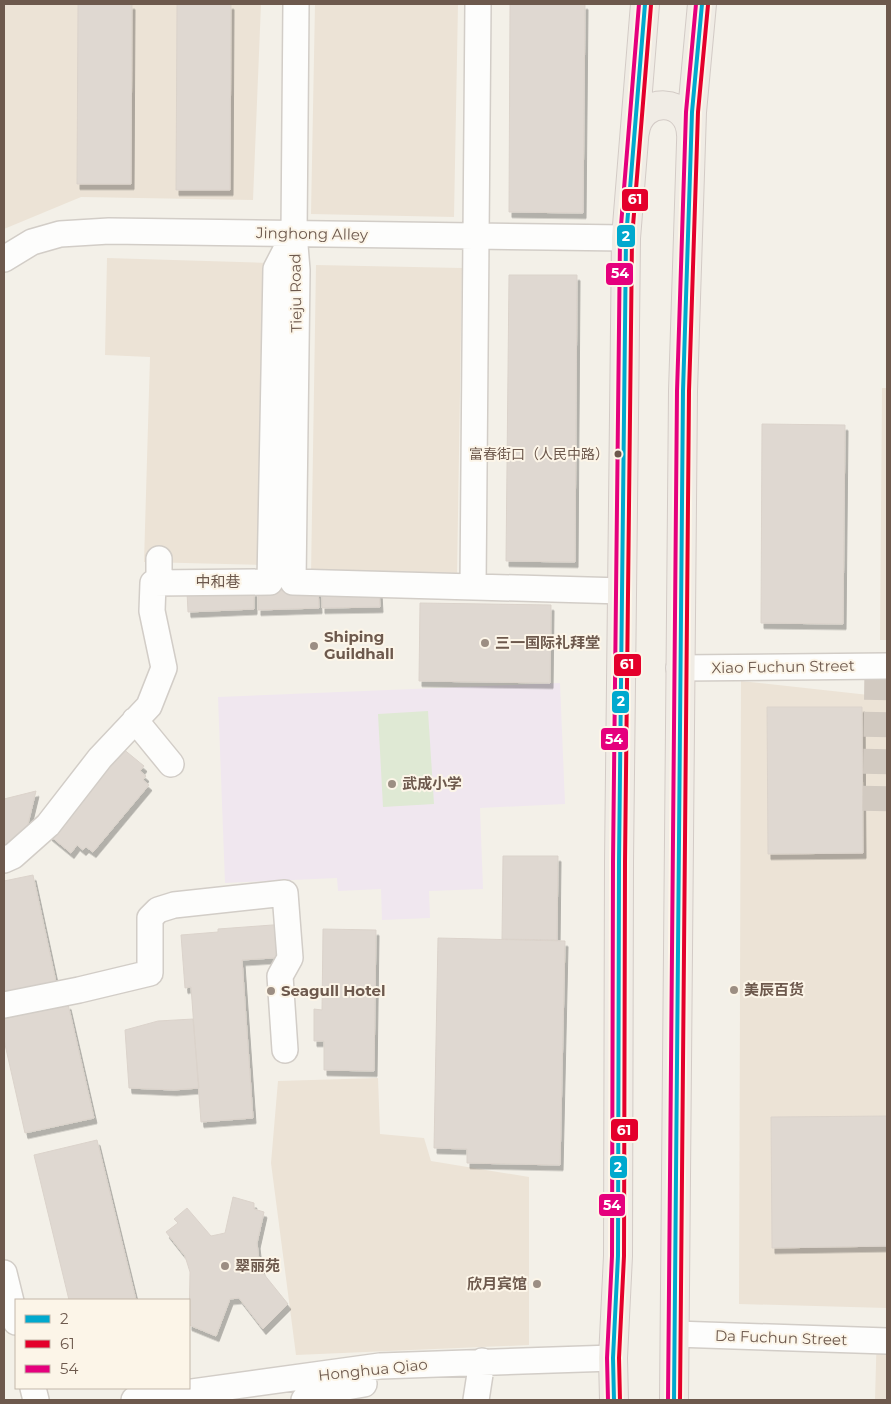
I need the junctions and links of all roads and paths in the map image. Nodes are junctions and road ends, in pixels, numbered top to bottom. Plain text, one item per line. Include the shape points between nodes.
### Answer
1 (296, 4) edge
2 (478, 4) edge
3 (645, 4) edge
4 (702, 4) edge
5 (634, 134) junction
6 (691, 140) junction
7 (294, 233) junction
8 (476, 237) junction
9 (626, 238) junction
10 (4, 259) edge
11 (473, 587) junction
12 (623, 591) junction
13 (887, 666) edge
14 (679, 668) junction
15 (135, 720) junction
16 (171, 764) dead end
17 (4, 860) edge
18 (4, 1004) edge
19 (285, 1050) dead end
20 (4, 1273) edge
21 (15, 1318) edge
22 (675, 1334) junction
23 (887, 1340) edge
24 (613, 1358) junction
25 (482, 1361) junction
26 (426, 1364) junction
27 (213, 1395) edge
28 (134, 1400) edge
29 (304, 1400) edge
30 (476, 1400) edge
31 (614, 1400) edge
32 (674, 1400) edge

1 - 7 street, Tieju Road
2 - 8 street
3 - 5 main road
4 - 6 main road
5 - 6 main road via 646,110 663,105 679,110 685,116
5 - 9 main road
6 - 14 main road
7 - 8 street, Jinghong Alley
7 - 10 street, Jinghong Alley via 109,231 60,234 32,242
7 - 11 street, Tieju Road via 297,270 293,582
7 - 15 street, 中和巷 via 276,269 270,582 159,571 153,583 152,611 164,668 149,706
8 - 9 street, Jinghong Alley
8 - 11 street
9 - 12 main road
11 - 12 street
12 - 24 main road via 618,1256
13 - 14 street, Xiao Fuchun Street
14 - 22 main road
15 - 16 street
15 - 17 street, 中和巷 via 100,758 48,825
18 - 19 street via 150,973 150,918 158,910 174,905 285,893 290,958 280,976
20 - 21 street
22 - 23 street, Da Fuchun Street
22 - 32 main road
24 - 25 street, Honghua Qiao
24 - 31 main road
25 - 26 street, Honghua Qiao
25 - 30 street
26 - 27 street, Honghua Qiao via 380,1366
26 - 29 street via 425,1377 419,1380 359,1385
27 - 28 street, Honghua Qiao

